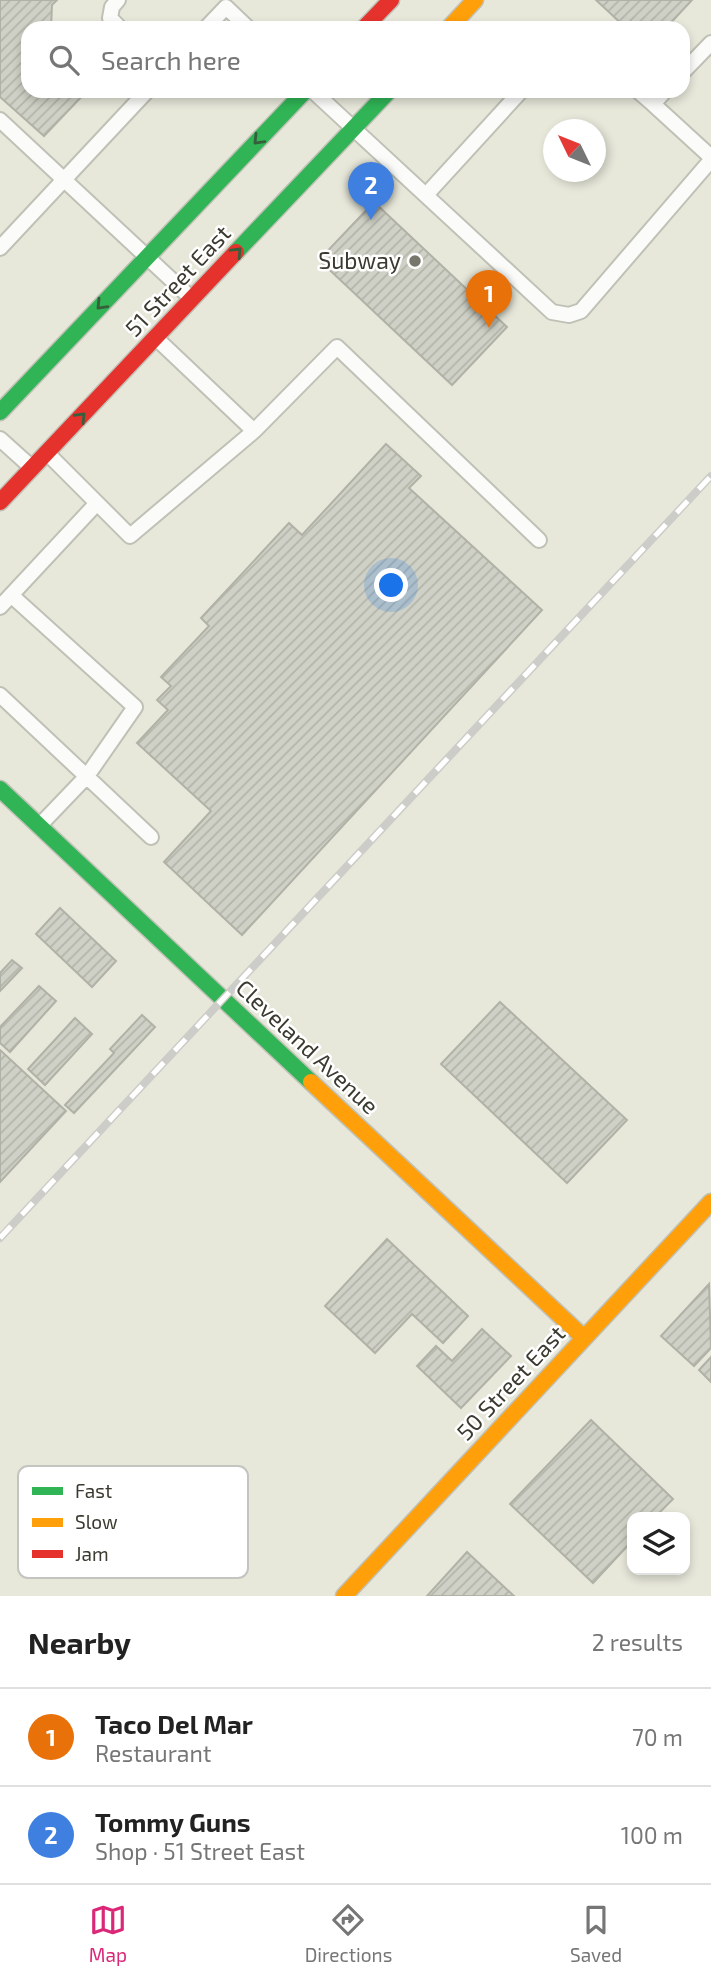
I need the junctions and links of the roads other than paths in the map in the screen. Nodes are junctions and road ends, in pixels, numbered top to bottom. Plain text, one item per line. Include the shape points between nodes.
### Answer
1 (118, 0) edge
2 (391, 0) edge
3 (475, 0) edge
4 (222, 3) edge
5 (113, 21) edge
6 (210, 21) edge
7 (241, 21) edge
8 (371, 21) edge
9 (456, 21) edge
10 (711, 43) edge
11 (690, 65) edge
12 (140, 98) edge
13 (297, 98) edge
14 (321, 98) edge
15 (382, 98) edge
16 (515, 98) edge
17 (646, 98) edge
18 (659, 98) edge
19 (653, 104) junction
20 (0, 120) edge
21 (354, 128) junction
22 (711, 158) edge
23 (64, 179) junction
24 (426, 195) junction
25 (0, 248) edge
26 (147, 257) junction
27 (192, 299) junction
28 (156, 338) junction
29 (0, 412) edge
30 (254, 431) junction
31 (0, 439) edge
32 (47, 453) junction
33 (32, 468) junction
34 (0, 502) edge
35 (97, 503) junction
36 (539, 540) dead end
37 (11, 595) junction
38 (0, 607) edge
39 (0, 695) edge
40 (87, 776) junction
41 (0, 789) edge
42 (39, 826) junction
43 (151, 837) dead end
44 (711, 1202) edge
45 (584, 1338) junction
46 (344, 1596) edge

1 - 5 lane via 112,7
2 - 8 street
3 - 9 street
4 - 6 lane
4 - 7 lane
10 - 11 lane
12 - 23 lane
13 -> 26 street, 51 Street East
14 - 21 lane
15 - 21 street, 51 Street East
16 - 24 lane
17 - 19 lane
18 - 19 lane
19 - 22 lane
20 - 23 lane
21 - 24 lane
27 -> 21 street, 51 Street East
22 - 24 lane via 581,311 569,315 552,312
23 - 25 lane
23 - 26 lane
26 - 27 lane
26 -> 29 street, 51 Street East
27 - 28 street, 51 Street East
28 - 30 lane
32 -> 28 street, 51 Street East
30 - 35 lane via 131,537
30 - 36 lane via 337,347
31 - 33 lane
32 - 33 street, 51 Street East
32 - 35 lane
33 - 34 street, 51 Street East
35 - 37 lane
37 - 38 lane
37 - 40 lane via 135,707
39 - 40 lane
40 - 42 lane
40 - 43 lane
41 - 42 street, Cleveland Avenue
42 - 45 street, Cleveland Avenue
44 - 45 street, 50 Street East
45 - 46 street, 50 Street East

